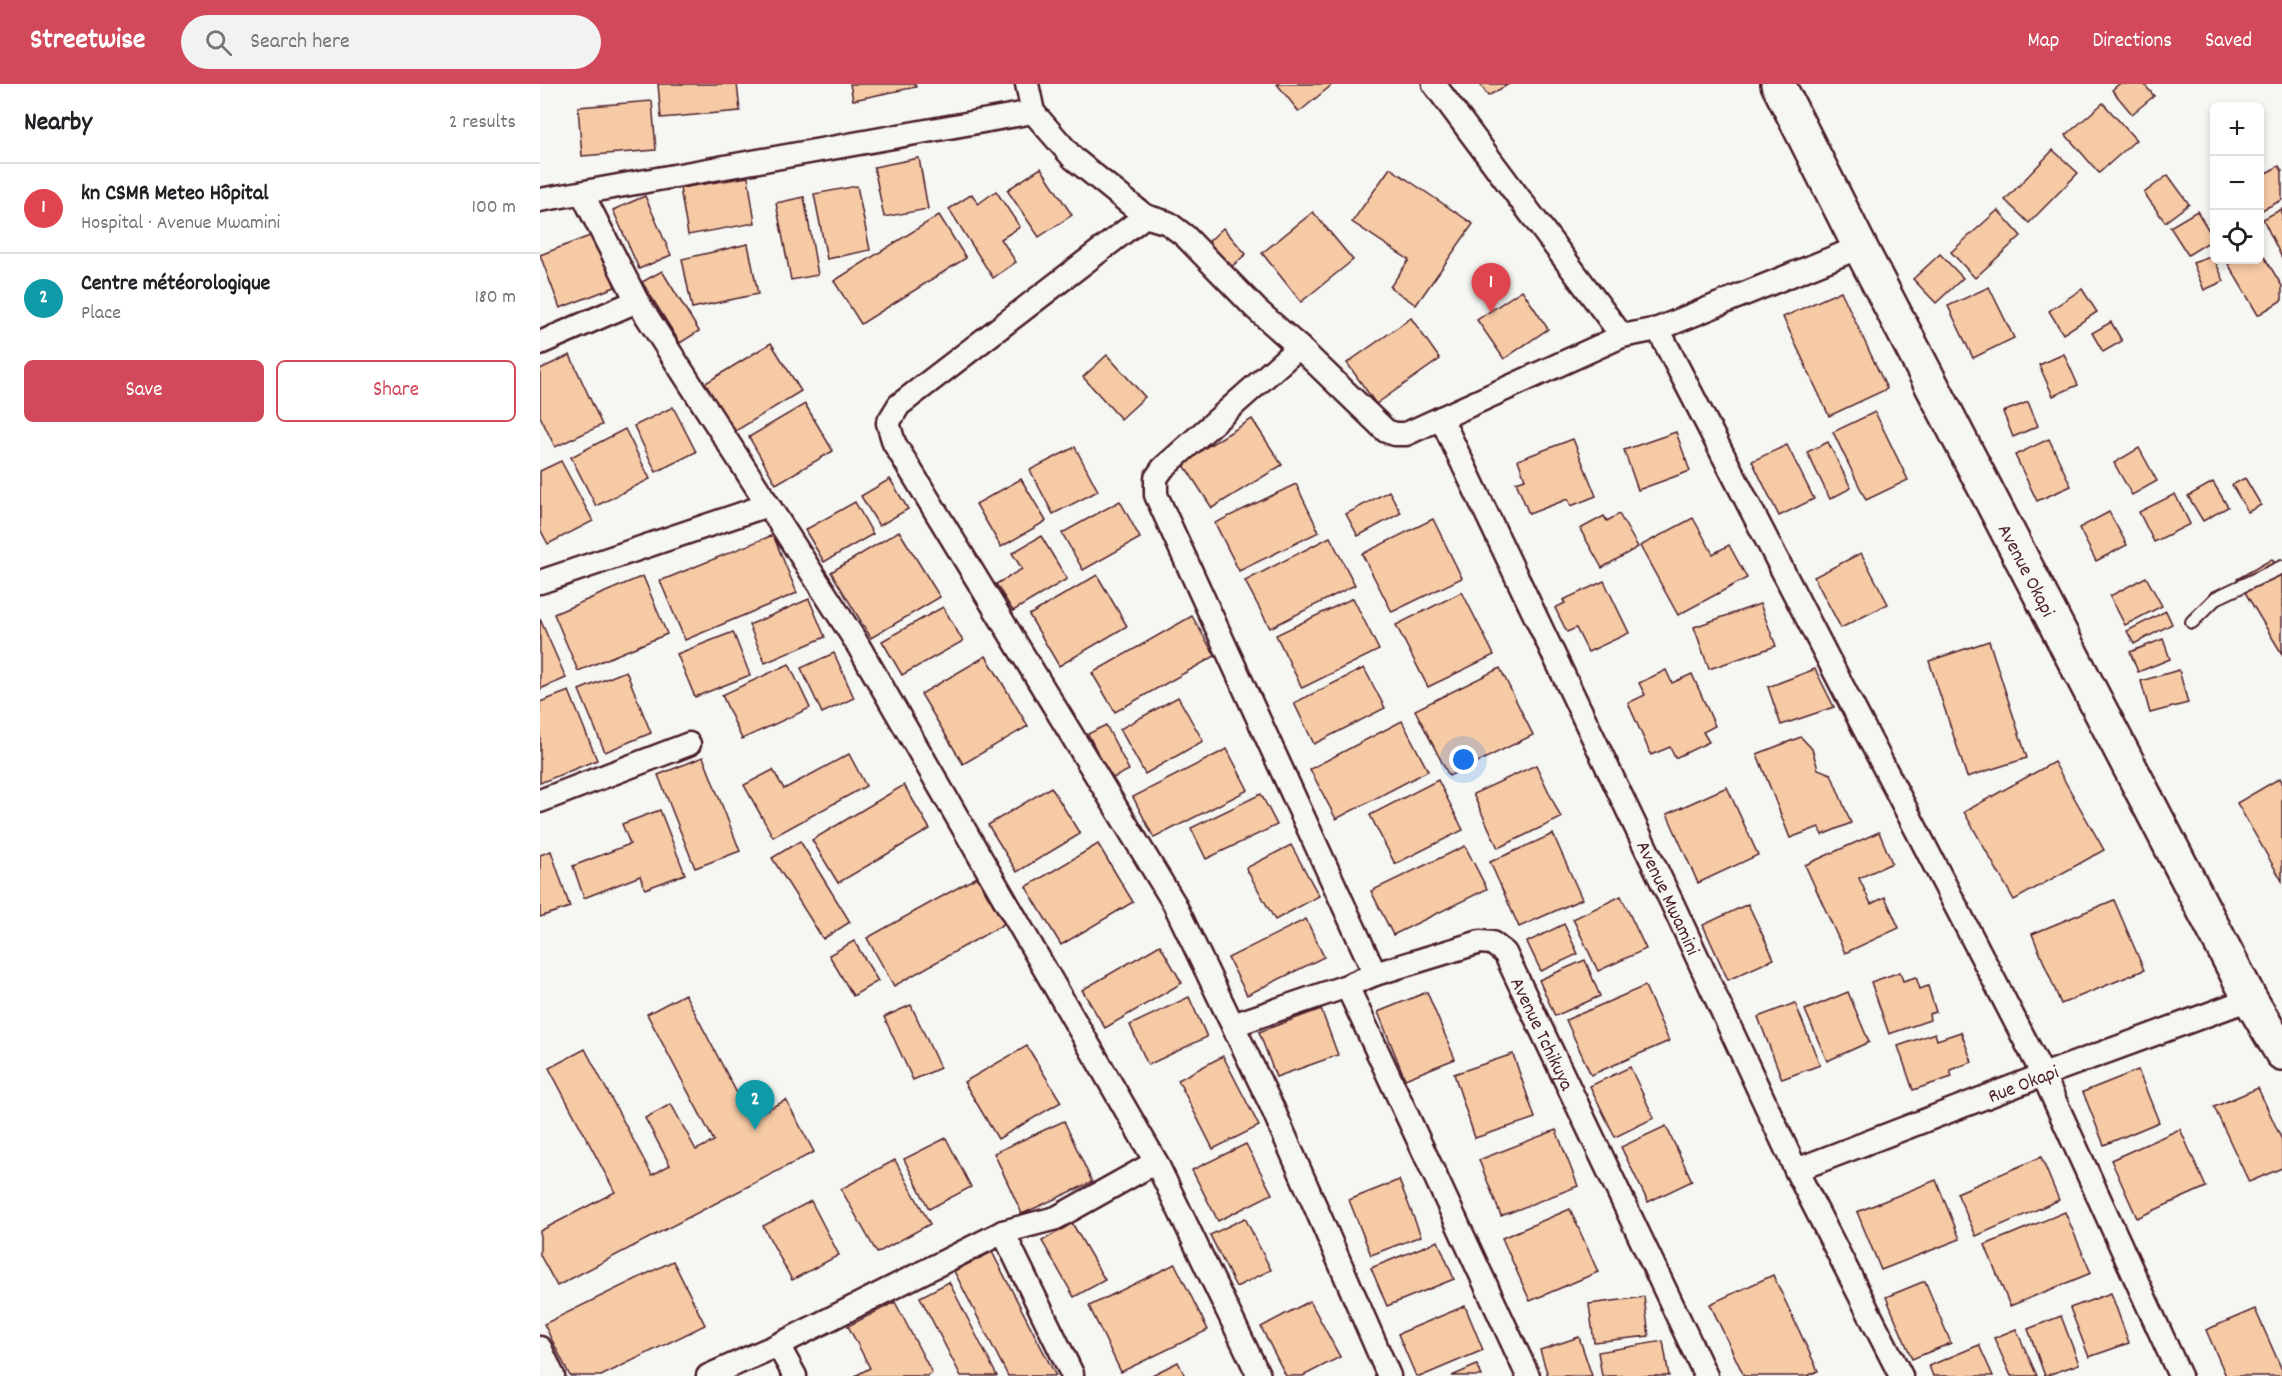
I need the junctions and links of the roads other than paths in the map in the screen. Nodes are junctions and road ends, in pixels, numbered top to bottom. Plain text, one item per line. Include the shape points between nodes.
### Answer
1 (1027, 84) edge
2 (1434, 84) edge
3 (1778, 84) edge
4 (1033, 112) junction
5 (582, 193) junction
6 (540, 200) edge
7 (1145, 216) junction
8 (1860, 247) junction
9 (637, 301) junction
10 (1658, 329) junction
11 (1622, 336) junction
12 (540, 343) edge
13 (1299, 347) junction
14 (1441, 418) junction
15 (768, 505) junction
16 (2282, 567) edge
17 (540, 582) edge
18 (2192, 622) dead end
19 (689, 744) dead end
20 (540, 801) edge
21 (1375, 974) junction
22 (1347, 986) junction
23 (2250, 999) junction
24 (1233, 1025) junction
25 (2282, 1053) edge
26 (2043, 1075) junction
27 (1155, 1162) junction
28 (1796, 1170) junction
29 (1003, 1232) junction
30 (778, 1345) junction
31 (540, 1348) edge
32 (1072, 1374) dead end
33 (553, 1376) edge
34 (708, 1376) edge
35 (795, 1376) edge
36 (1259, 1376) edge
37 (1389, 1376) edge
38 (1528, 1376) edge
39 (1706, 1376) edge
40 (1901, 1376) edge
41 (2180, 1376) edge

1 - 4 street
2 - 11 street
3 - 8 street, Avenue Okapi
4 - 5 street
4 - 7 street via 1073,158
5 - 6 street
5 - 9 street
7 - 13 street via 1168,223 1185,236
7 - 24 street via 899,405 888,423 894,442 1174,903
8 - 10 street
8 - 23 street, Avenue Okapi
9 - 12 street
9 - 15 street
10 - 11 street
10 - 26 street
11 - 14 street
13 - 14 street via 1386,431 1406,434
13 - 21 street via 1163,468 1155,478 1156,495
14 - 28 street, Avenue Mwamini
15 - 17 street
15 - 27 street via 855,640
16 - 18 lane via 2216,598
19 - 20 street
21 - 22 street, Avenue Tchikuya
21 - 39 street, Avenue Tchikuya via 1480,942 1492,944 1505,953
22 - 24 street, Avenue Tchikuya
22 - 38 street
23 - 25 street, Avenue Okapi
23 - 26 street, Rue Okapi
24 - 37 street
26 - 28 street, Rue Okapi
26 - 41 street
27 - 29 street via 1056,1218
27 - 36 street
28 - 40 street, Avenue Mwamini
29 - 30 street
29 - 32 street
30 - 34 street
30 - 35 street
31 - 33 street

